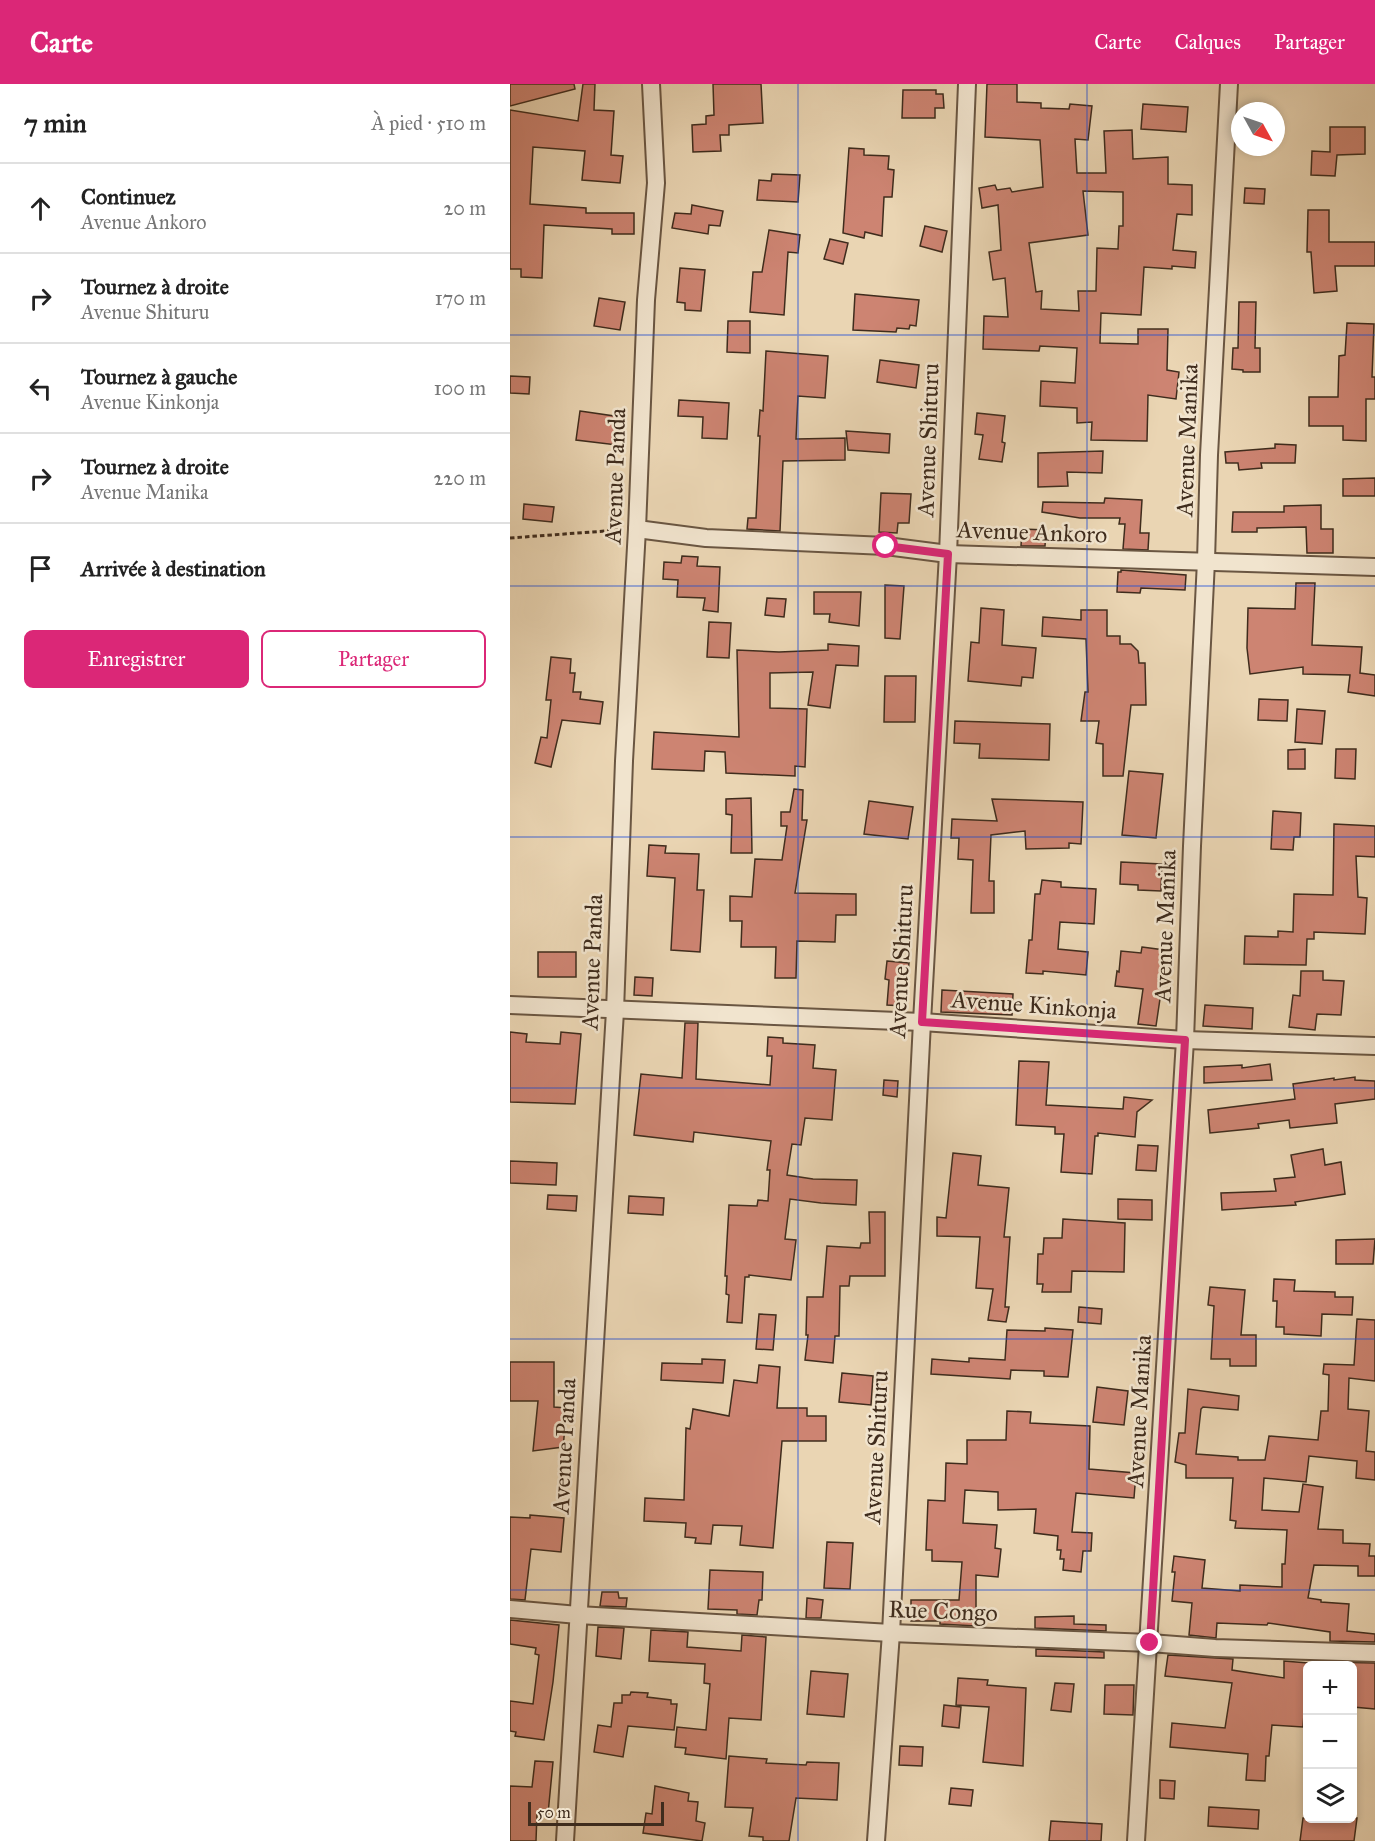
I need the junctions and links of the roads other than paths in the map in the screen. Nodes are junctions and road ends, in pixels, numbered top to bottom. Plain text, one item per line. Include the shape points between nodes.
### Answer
1 (651, 84) edge
2 (967, 84) edge
3 (1229, 84) edge
4 (637, 529) junction
5 (948, 554) junction
6 (1206, 561) junction
7 (1375, 567) edge
8 (510, 1005) edge
9 (615, 1011) junction
10 (922, 1022) junction
11 (1185, 1040) junction
12 (1375, 1046) edge
13 (510, 1609) edge
14 (578, 1615) junction
15 (891, 1633) junction
16 (1150, 1643) junction
17 (1375, 1653) edge
18 (565, 1841) edge
19 (876, 1841) edge
20 (1136, 1841) edge

1 - 4 street, Avenue Panda via 656,183 646,300
2 - 5 street, Avenue Shituru
3 - 6 street, Avenue Manika
4 - 5 street, Avenue Ankoro via 705,538 886,546
4 - 9 street, Avenue Panda
5 - 6 street, Avenue Ankoro
5 - 10 street, Avenue Shituru
6 - 7 street, Avenue Ankoro
6 - 11 street, Avenue Manika
8 - 9 street, Avenue Kinkonja
9 - 10 street, Avenue Kinkonja
9 - 14 street, Avenue Panda
10 - 11 street, Avenue Kinkonja
10 - 15 street, Avenue Shituru
11 - 12 street, Avenue Kinkonja
11 - 16 street, Avenue Manika
13 - 14 street, Rue Congo
14 - 15 street, Rue Congo
14 - 18 street, Avenue Panda
15 - 16 street, Rue Congo
15 - 19 street, Avenue Shituru
16 - 17 street, Rue Congo
16 - 20 street, Avenue Manika

